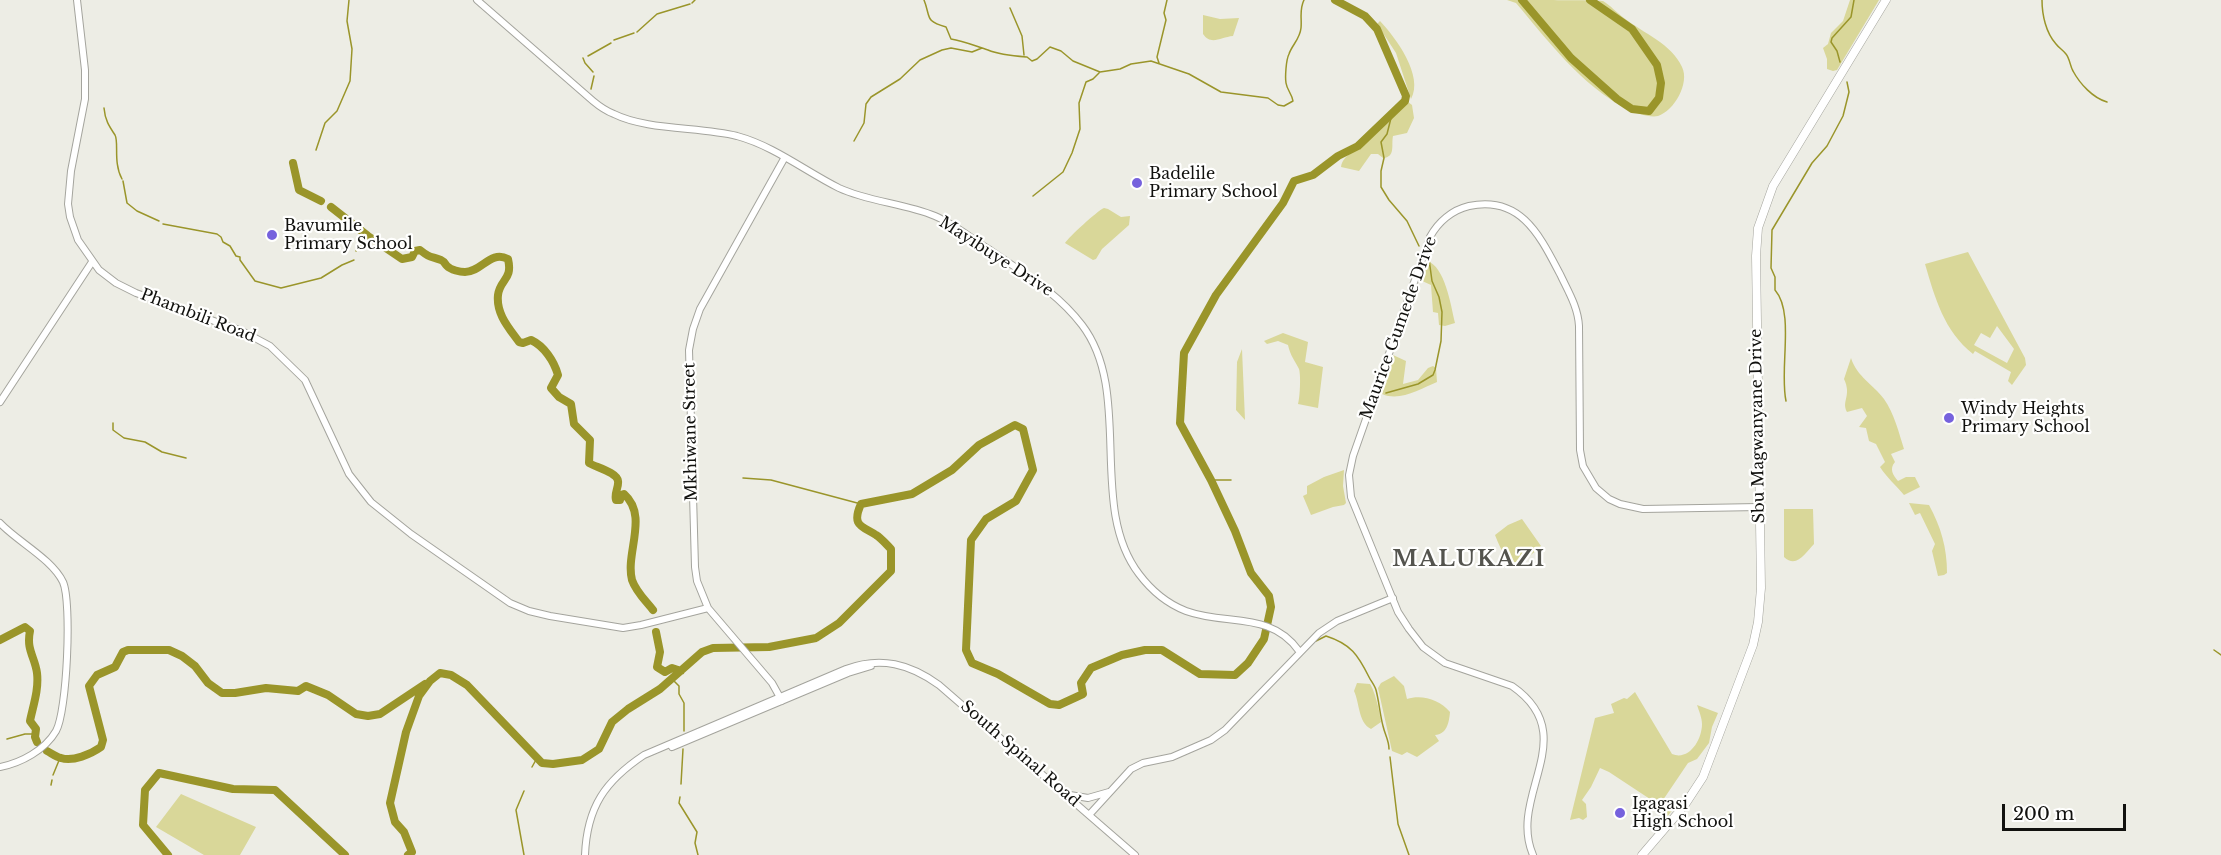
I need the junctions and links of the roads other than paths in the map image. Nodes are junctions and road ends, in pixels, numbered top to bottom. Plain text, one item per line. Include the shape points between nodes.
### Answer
1 (77, 0) edge
2 (477, 0) edge
3 (1886, 0) edge
4 (785, 157) junction
5 (92, 262) junction
6 (0, 402) edge
7 (1759, 507) junction
8 (0, 523) edge
9 (1393, 598) junction
10 (708, 608) junction
11 (1299, 651) junction
12 (781, 699) junction
13 (0, 767) edge
14 (1110, 792) junction
15 (1067, 795) junction
16 (1089, 815) junction
17 (585, 855) edge
18 (1135, 855) edge
19 (1533, 855) edge
20 (1642, 855) edge

1 - 5 street, Phambili Road via 85,99 68,204 73,229
2 - 4 street, Mayibuye Drive via 592,101 613,114 632,121 734,135
3 - 7 main road, Sbu Magwanyane Drive via 1773,186 1758,228
4 - 10 street, Mkhiwane Street via 700,309 691,340 695,567
4 - 11 street, Mayibuye Drive via 856,195 942,220 1064,303 1087,332 1100,358 1116,519 1133,566 1156,592 1179,608 1272,627
5 - 6 street
5 - 10 street, Phambili Road via 127,289 242,331 270,346 301,374 349,474 370,502 510,603 550,616 623,628
7 - 9 street, Maurice Gumede Drive via 1643,509 1620,504 1596,488 1583,466 1580,450 1579,326 1574,303 1528,222 1488,204 1464,207 1444,219 1430,237 1350,469 1351,497
7 - 20 main road, Sbu Magwanyane Drive via 1758,622 1744,673 1699,786
8 - 13 street via 54,570 62,580 68,604 61,721 48,741 31,755
9 - 11 street via 1332,624
9 - 19 street, Maurice Gumede Drive via 1408,629 1431,653 1453,666 1512,686 1535,710 1545,740 1528,818 1527,837
10 - 12 street, Mkhiwane Street
11 - 14 street via 1218,736 1172,757 1135,766
12 - 15 street, South Spinal Road via 858,664 899,664 925,674
12 - 17 street, South Spinal Road via 650,752 616,776 601,795 589,825
14 - 15 street via 1088,798
14 - 16 street
15 - 16 street, South Spinal Road
16 - 18 street, South Spinal Road

